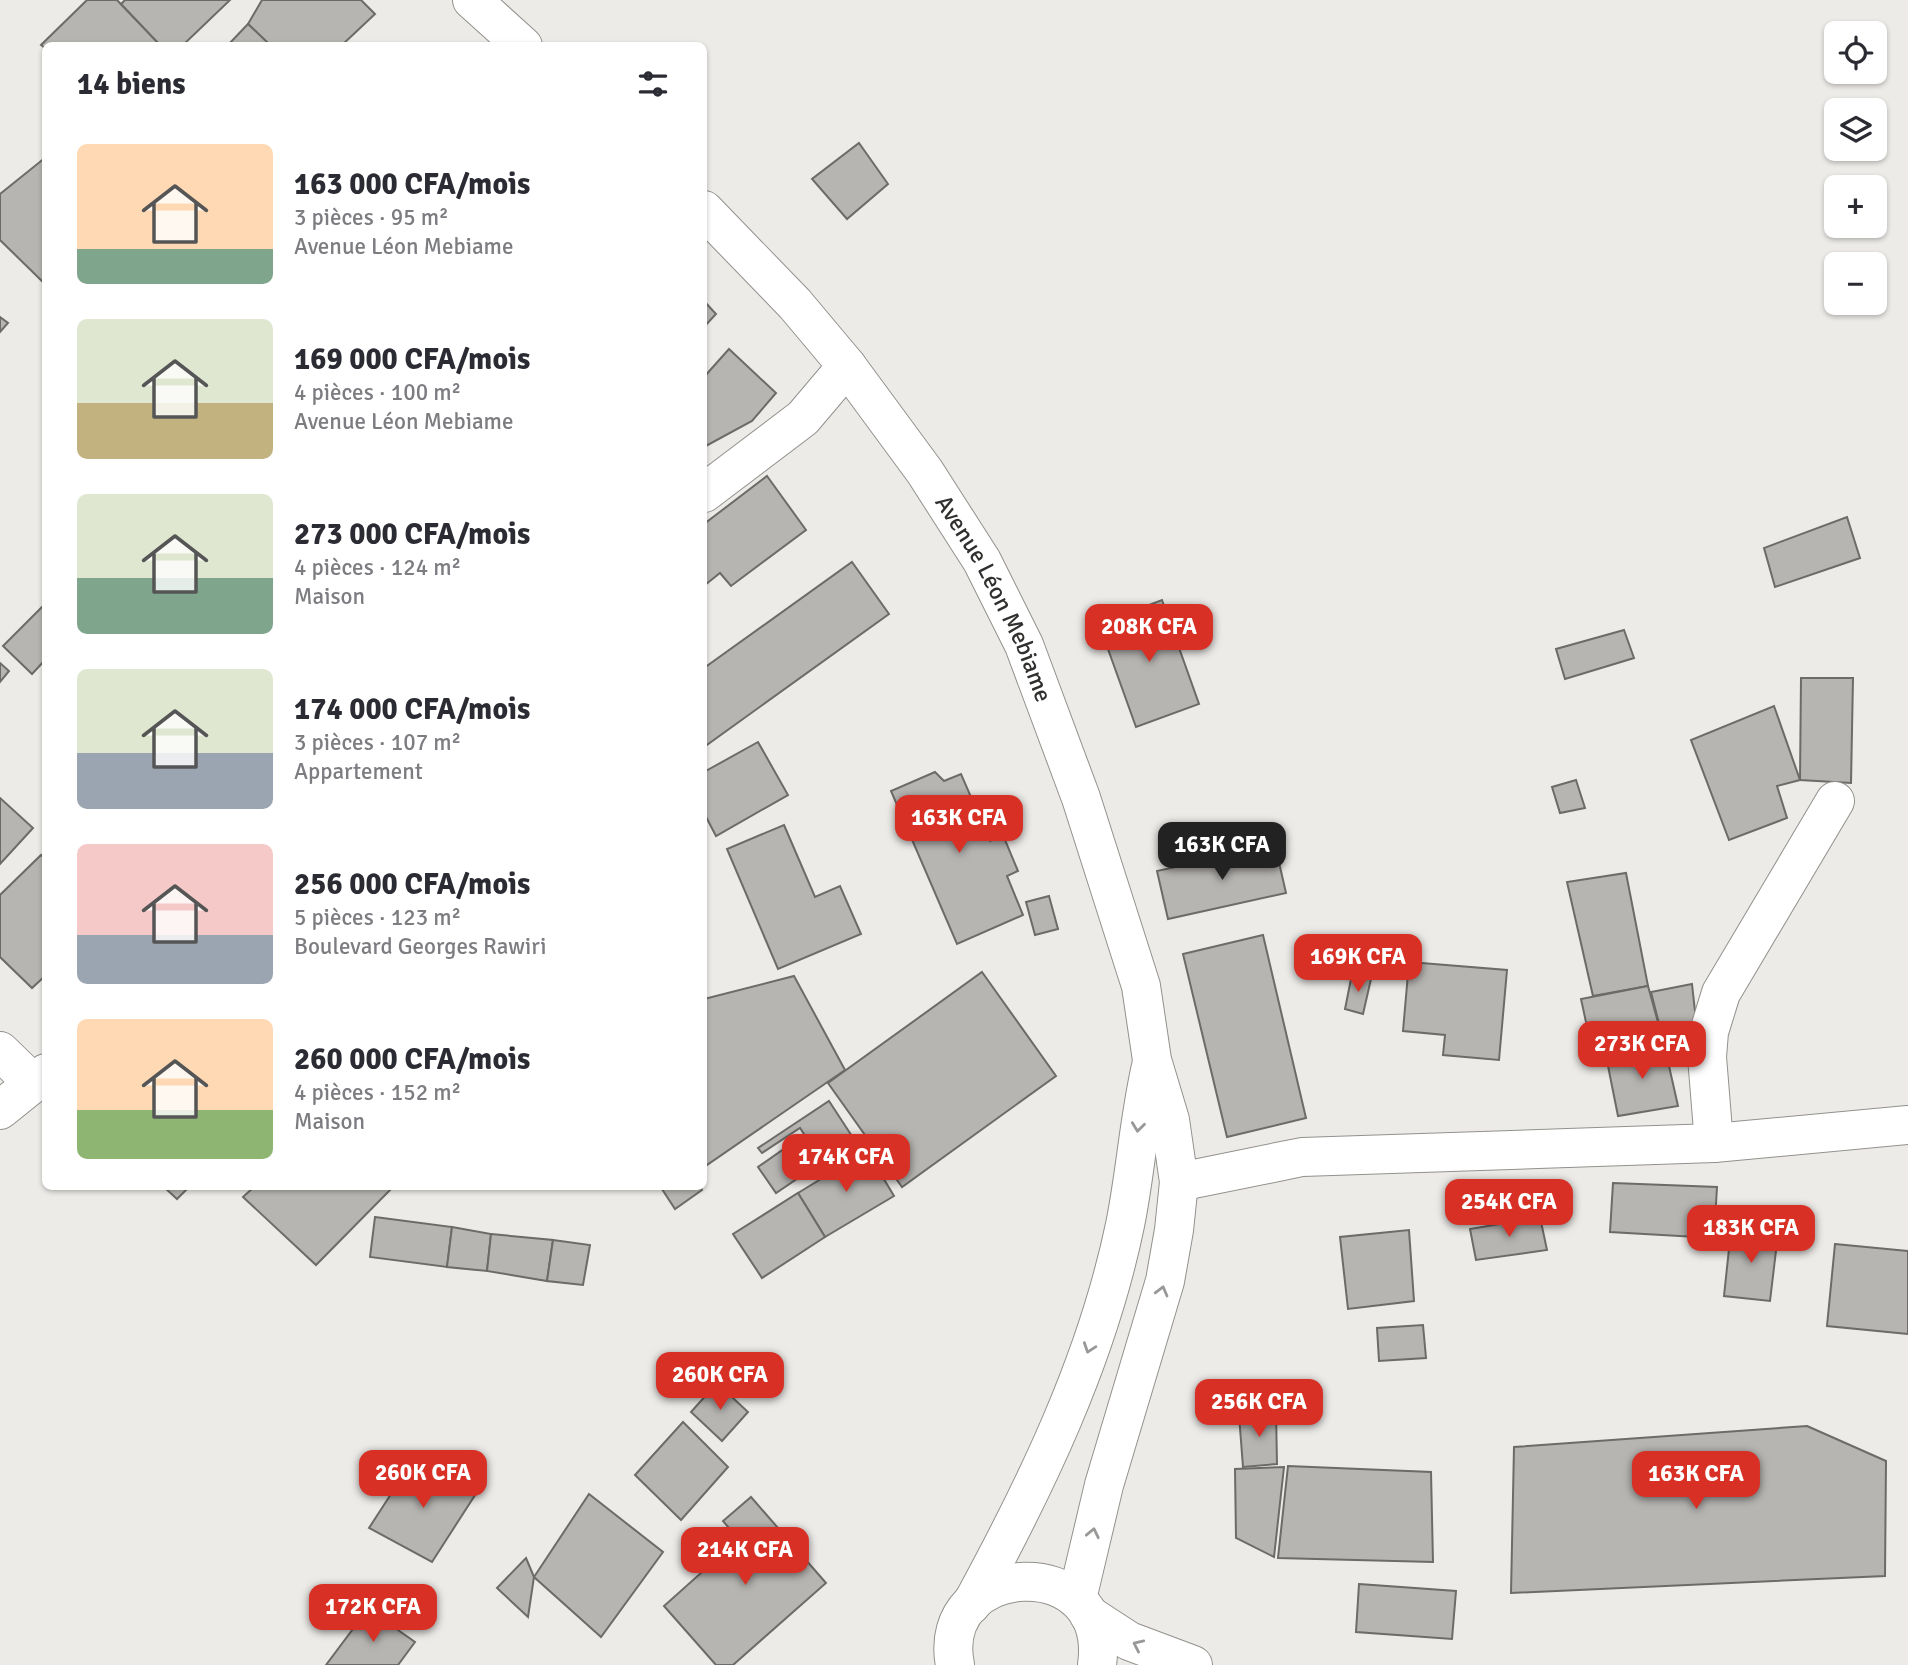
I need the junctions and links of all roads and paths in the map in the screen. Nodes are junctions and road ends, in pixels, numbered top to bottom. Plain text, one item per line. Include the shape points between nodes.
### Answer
1 (472, 0) edge
2 (519, 42) edge
3 (707, 213) edge
4 (847, 366) junction
5 (707, 491) edge
6 (1835, 801) dead end
7 (0, 1051) edge
8 (1152, 1060) junction
9 (39, 1078) edge
10 (0, 1110) edge
11 (1908, 1125) edge
12 (1714, 1143) junction
13 (1179, 1182) junction
14 (971, 1605) junction
15 (1083, 1607) junction
16 (951, 1657) edge
17 (1097, 1665) edge
18 (1193, 1665) edge

1 - 2 street
3 - 4 street, Avenue Léon Mebiame
4 - 5 street via 803,418
4 - 8 street, Avenue Léon Mebiame via 925,472 982,561 1024,645 1081,798 1129,947 1141,986
6 - 12 street via 1721,993 1707,1057
7 - 9 street
8 - 13 street via 1170,1120
8 -> 14 street via 1125,1224 1099,1318 1048,1454
9 - 10 street
11 - 12 street
12 - 13 street via 1302,1157
15 -> 13 street via 1104,1485 1165,1281
14 - 15 street via 1003,1583 1022,1579 1042,1581
14 - 16 street
15 - 17 street via 1097,1633
18 -> 15 street via 1129,1641

